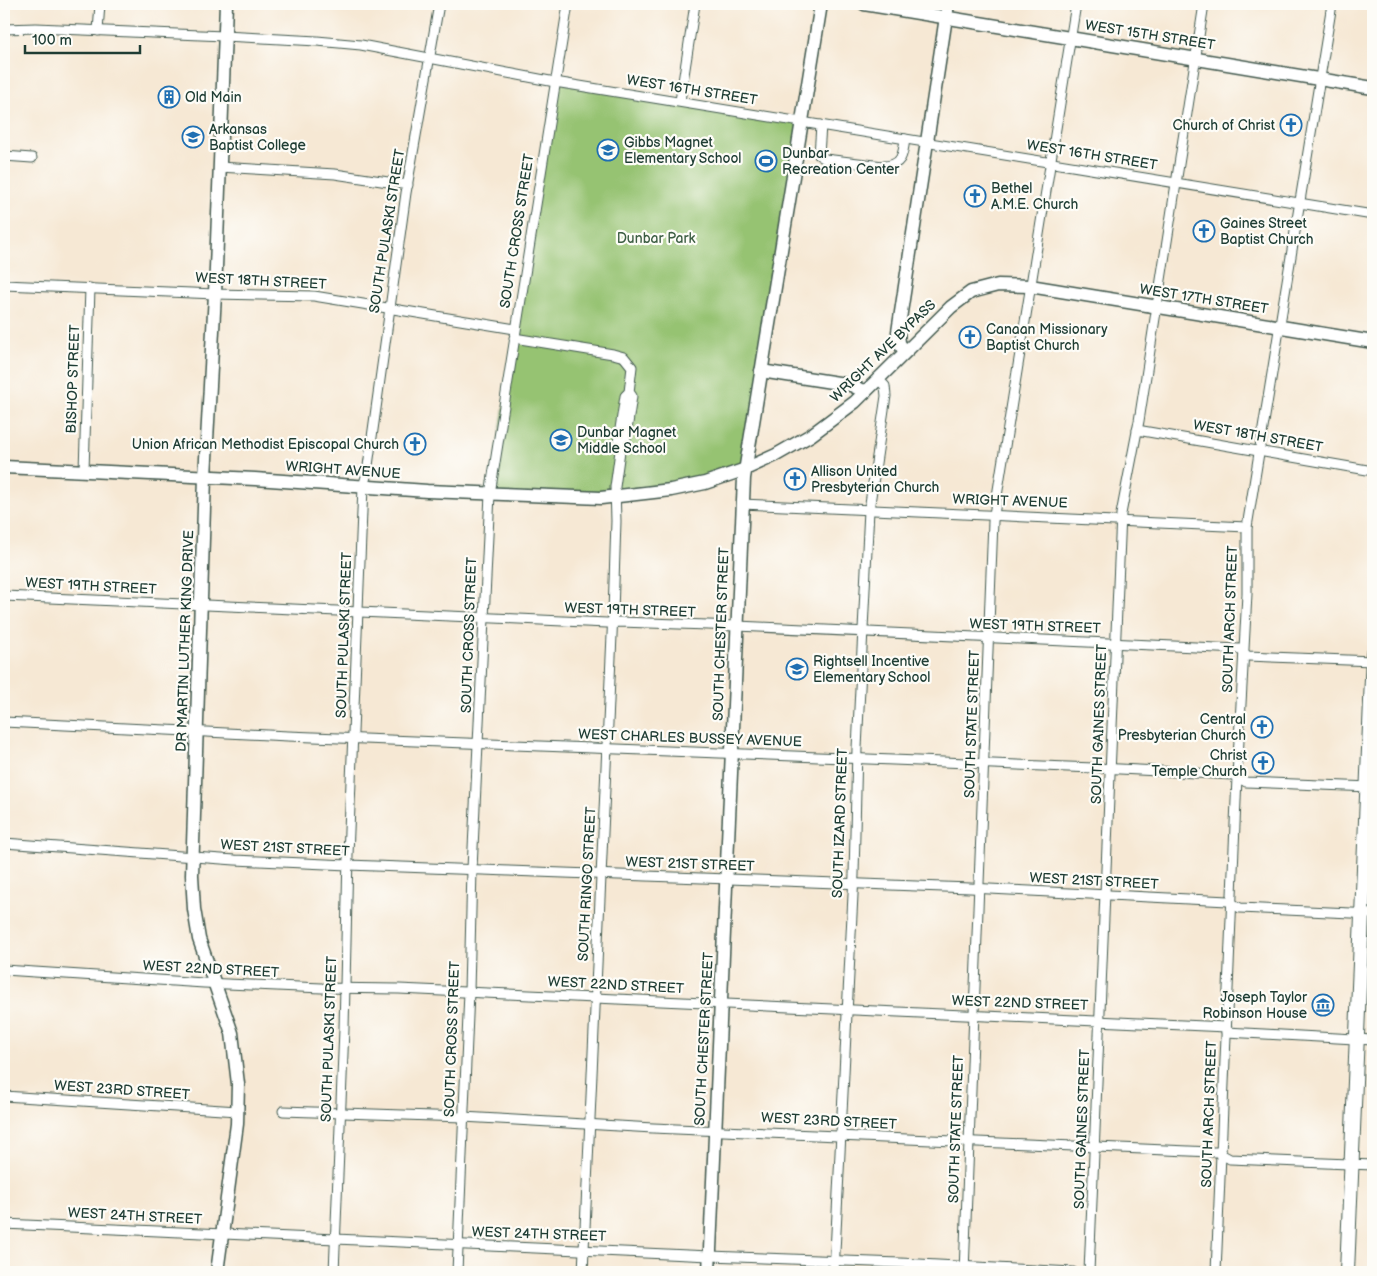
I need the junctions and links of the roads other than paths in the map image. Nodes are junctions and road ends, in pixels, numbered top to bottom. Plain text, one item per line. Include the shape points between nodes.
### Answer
1 (100, 4) edge
2 (226, 4) edge
3 (439, 4) edge
4 (568, 4) edge
5 (695, 4) edge
6 (821, 4) edge
7 (864, 4) edge
8 (948, 4) edge
9 (1076, 4) edge
10 (1204, 4) edge
11 (1332, 4) edge
12 (946, 17) junction
13 (4, 29) edge
14 (98, 31) junction
15 (224, 36) junction
16 (1070, 37) junction
17 (429, 57) junction
18 (1195, 58) junction
19 (1320, 79) junction
20 (554, 82) junction
21 (1373, 88) edge
22 (680, 101) junction
23 (802, 122) junction
24 (821, 125) junction
25 (905, 139) junction
26 (927, 141) junction
27 (4, 156) edge
28 (32, 158) dead end
29 (1050, 162) junction
30 (219, 167) junction
31 (1176, 182) junction
32 (408, 185) junction
33 (1299, 203) junction
34 (1373, 215) edge
35 (4, 285) edge
36 (1030, 286) junction
37 (90, 288) junction
38 (215, 294) junction
39 (1157, 306) junction
40 (389, 309) junction
41 (1280, 327) junction
42 (515, 334) junction
43 (1373, 342) edge
44 (905, 352) junction
45 (761, 371) junction
46 (878, 379) junction
47 (629, 392) joint
48 (865, 392) junction
49 (1137, 430) junction
50 (1260, 451) junction
51 (4, 467) edge
52 (746, 468) junction
53 (84, 470) junction
54 (1373, 471) edge
55 (205, 477) junction
56 (363, 487) junction
57 (679, 488) joint
58 (490, 494) junction
59 (615, 497) junction
60 (742, 504) junction
61 (869, 510) junction
62 (994, 515) junction
63 (1121, 520) junction
64 (1247, 526) junction
65 (4, 596) edge
66 (202, 606) junction
67 (359, 612) junction
68 (483, 618) junction
69 (612, 622) junction
70 (737, 626) junction
71 (863, 632) junction
72 (988, 637) junction
73 (1116, 643) junction
74 (1244, 652) junction
75 (1373, 654) edge
76 (1373, 661) edge
77 (4, 722) edge
78 (197, 731) junction
79 (353, 738) junction
80 (478, 743) junction
81 (607, 748) junction
82 (731, 752) junction
83 (858, 758) junction
84 (984, 763) junction
85 (1111, 769) junction
86 (1237, 777) junction
87 (1370, 787) edge
88 (4, 843) edge
89 (192, 856) junction
90 (348, 865) junction
91 (472, 869) junction
92 (601, 874) junction
93 (726, 879) junction
94 (854, 884) junction
95 (980, 889) junction
96 (1105, 894) junction
97 (1232, 904) junction
98 (1368, 914) edge
99 (4, 970) edge
100 (214, 983) junction
101 (345, 987) junction
102 (469, 992) junction
103 (596, 998) junction
104 (721, 1004) junction
105 (847, 1010) junction
106 (974, 1016) junction
107 (1100, 1020) junction
108 (1226, 1030) junction
109 (1357, 1039) junction
110 (1373, 1040) edge
111 (4, 1096) edge
112 (238, 1111) junction
113 (283, 1111) dead end
114 (340, 1113) junction
115 (463, 1117) junction
116 (591, 1124) junction
117 (715, 1129) junction
118 (841, 1136) junction
119 (969, 1141) junction
120 (1095, 1147) junction
121 (1222, 1155) junction
122 (1351, 1164) junction
123 (1373, 1165) edge
124 (4, 1224) edge
125 (223, 1234) junction
126 (335, 1239) junction
127 (458, 1245) junction
128 (584, 1250) junction
129 (710, 1256) junction
130 (835, 1261) junction
131 (964, 1270) edge
132 (217, 1272) edge
133 (334, 1272) edge
134 (457, 1272) edge
135 (583, 1272) edge
136 (709, 1272) edge
137 (834, 1272) edge
138 (1073, 1272) edge
139 (1089, 1272) edge
140 (1216, 1272) edge
141 (1348, 1272) edge

1 - 14 street
2 - 15 main road, DR MARTIN LUTHER KING DRIVE
3 - 17 street, SOUTH PULASKI STREET
4 - 20 street, SOUTH CROSS STREET
5 - 22 street
6 - 23 main road, SOUTH CHESTER STREET
7 - 12 main road, WEST 15TH STREET
8 - 12 main road
9 - 16 street, SOUTH STATE STREET
10 - 18 street, SOUTH GAINES STREET
11 - 19 street, SOUTH ARCH STREET
12 - 16 main road, WEST 15TH STREET
12 - 26 main road
13 - 14 street, WEST 16TH STREET
14 - 15 street, WEST 16TH STREET
15 - 17 street, WEST 16TH STREET via 337,42
15 - 30 main road, DR MARTIN LUTHER KING DRIVE
16 - 18 main road, WEST 15TH STREET
16 - 29 street, SOUTH STATE STREET
17 - 20 street, WEST 16TH STREET
17 - 32 street, SOUTH PULASKI STREET
18 - 19 main road, WEST 15TH STREET
18 - 31 street, SOUTH GAINES STREET
19 - 21 main road, WEST 15TH STREET
19 - 33 street, SOUTH ARCH STREET
20 - 22 street, WEST 16TH STREET
20 - 42 street, SOUTH CROSS STREET
22 - 23 street, WEST 16TH STREET
23 - 24 street, WEST 16TH STREET
23 - 45 main road, SOUTH CHESTER STREET
24 - 25 street, WEST 16TH STREET
24 - 25 street via 819,155 825,159 892,166 900,161
25 - 26 street, WEST 16TH STREET
26 - 29 street, WEST 16TH STREET
26 - 44 main road via 898,332 899,343
27 - 28 street
29 - 31 street, WEST 16TH STREET
29 - 36 street, SOUTH STATE STREET
30 - 32 street via 335,174
30 - 38 main road, DR MARTIN LUTHER KING DRIVE
31 - 33 street, WEST 16TH STREET
31 - 39 street, SOUTH GAINES STREET
32 - 40 street, SOUTH PULASKI STREET
33 - 34 street, WEST 16TH STREET
33 - 41 street, SOUTH ARCH STREET
35 - 37 street, WEST 18TH STREET
36 - 39 main road, WEST 17TH STREET
36 - 44 main road, WRIGHT AVE BYPASS via 998,285 971,292
36 - 62 street, SOUTH STATE STREET
37 - 38 street, WEST 18TH STREET
37 - 53 street, BISHOP STREET
38 - 40 street, WEST 18TH STREET via 314,296
38 - 55 main road, DR MARTIN LUTHER KING DRIVE
39 - 41 main road, WEST 17TH STREET
39 - 49 street, SOUTH GAINES STREET
40 - 42 street, WEST 18TH STREET
40 - 56 street, SOUTH PULASKI STREET via 368,473
41 - 43 main road, WEST 17TH STREET
41 - 50 street, SOUTH ARCH STREET
42 - 47 street, WEST 18TH STREET via 624,357 632,367
42 - 58 street, SOUTH CROSS STREET
44 - 46 main road, WRIGHT AVE BYPASS
45 - 48 main road via 850,385
45 - 52 main road, SOUTH CHESTER STREET
46 - 48 main road, WRIGHT AVE BYPASS
46 - 61 street, SOUTH IZARD STREET via 885,386 886,396
47 - 59 street, SOUTH RINGO STREET via 625,396 618,442
48 - 52 main road, WRIGHT AVE BYPASS via 810,435
49 - 50 street, WEST 18TH STREET
49 - 63 street, SOUTH GAINES STREET
50 - 54 street, WEST 18TH STREET
50 - 64 street, SOUTH ARCH STREET
51 - 53 main road, WRIGHT AVENUE
52 - 57 main road, WRIGHT AVE BYPASS
52 - 60 main road, SOUTH CHESTER STREET
53 - 55 main road, WRIGHT AVENUE
55 - 56 main road, WRIGHT AVENUE
55 - 66 main road, DR MARTIN LUTHER KING DRIVE
56 - 58 main road, WRIGHT AVENUE
56 - 67 street, SOUTH PULASKI STREET
57 - 59 main road, WRIGHT AVENUE
58 - 59 main road, WRIGHT AVENUE
58 - 68 street, SOUTH CROSS STREET
59 - 69 street, SOUTH RINGO STREET
60 - 61 street, WRIGHT AVENUE
60 - 70 main road, SOUTH CHESTER STREET
61 - 62 street, WRIGHT AVENUE
61 - 71 street, SOUTH IZARD STREET
62 - 63 street, WRIGHT AVENUE
62 - 72 street, SOUTH STATE STREET
63 - 64 street, WRIGHT AVENUE
63 - 73 street, SOUTH GAINES STREET
64 - 74 street, SOUTH ARCH STREET
65 - 66 street, WEST 19TH STREET
66 - 67 street, WEST 19TH STREET
66 - 78 main road, DR MARTIN LUTHER KING DRIVE
67 - 68 street, WEST 19TH STREET
67 - 79 street, SOUTH PULASKI STREET
68 - 69 street, WEST 19TH STREET
68 - 80 street, SOUTH CROSS STREET
69 - 70 street, WEST 19TH STREET
69 - 81 street, SOUTH RINGO STREET
70 - 71 street, WEST 19TH STREET
70 - 82 main road, SOUTH CHESTER STREET
71 - 72 street, WEST 19TH STREET
71 - 83 street, SOUTH IZARD STREET
72 - 73 street, WEST 19TH STREET
72 - 84 street, SOUTH STATE STREET
73 - 74 street, WEST 19TH STREET via 1239,649
73 - 85 street, SOUTH GAINES STREET
74 - 76 street, WEST 19TH STREET via 1248,656
74 - 86 street, SOUTH ARCH STREET
75 - 76 main road
76 - 87 main road
77 - 78 street, WEST CHARLES BUSSEY AVENUE
78 - 79 street, WEST CHARLES BUSSEY AVENUE
78 - 89 main road, DR MARTIN LUTHER KING DRIVE
79 - 80 street, WEST CHARLES BUSSEY AVENUE
79 - 90 street, SOUTH PULASKI STREET
80 - 81 street, WEST CHARLES BUSSEY AVENUE
80 - 91 street, SOUTH CROSS STREET
81 - 82 street, WEST CHARLES BUSSEY AVENUE
81 - 92 street, SOUTH RINGO STREET
82 - 83 street, WEST CHARLES BUSSEY AVENUE
82 - 93 main road, SOUTH CHESTER STREET
83 - 84 street, WEST CHARLES BUSSEY AVENUE
83 - 94 street, SOUTH IZARD STREET
84 - 85 street, WEST CHARLES BUSSEY AVENUE
84 - 95 street, SOUTH STATE STREET
85 - 86 street, WEST CHARLES BUSSEY AVENUE
85 - 96 street, SOUTH GAINES STREET
86 - 87 street, WEST CHARLES BUSSEY AVENUE via 1246,782
86 - 97 street, SOUTH ARCH STREET
87 - 98 main road
88 - 89 street, WEST 21ST STREET
89 - 90 street, WEST 21ST STREET
89 - 100 main road, DR MARTIN LUTHER KING DRIVE via 195,917 203,954
90 - 91 street, WEST 21ST STREET
90 - 101 street, SOUTH PULASKI STREET
91 - 92 street, WEST 21ST STREET
91 - 102 street, SOUTH CROSS STREET
92 - 93 street, WEST 21ST STREET
92 - 103 street, SOUTH RINGO STREET
93 - 94 street, WEST 21ST STREET
93 - 104 main road, SOUTH CHESTER STREET
94 - 95 street, WEST 21ST STREET
94 - 105 street, SOUTH IZARD STREET
95 - 96 street, WEST 21ST STREET
95 - 106 street, SOUTH STATE STREET
96 - 97 street, WEST 21ST STREET via 1228,901
96 - 107 street, SOUTH GAINES STREET
97 - 98 street, WEST 21ST STREET via 1240,908
97 - 108 street, SOUTH ARCH STREET
98 - 109 main road
99 - 100 street, WEST 22ND STREET
100 - 101 street, WEST 22ND STREET
100 - 112 main road, DR MARTIN LUTHER KING DRIVE via 228,1018 234,1047
101 - 102 street, WEST 22ND STREET
101 - 114 street, SOUTH PULASKI STREET
102 - 103 street, WEST 22ND STREET
102 - 115 street, SOUTH CROSS STREET
103 - 104 street, WEST 22ND STREET
103 - 116 street, SOUTH RINGO STREET
104 - 105 street, WEST 22ND STREET
104 - 117 main road, SOUTH CHESTER STREET
105 - 106 street, WEST 22ND STREET
105 - 118 street, SOUTH IZARD STREET
106 - 107 street, WEST 22ND STREET
106 - 119 street, SOUTH STATE STREET
107 - 108 street, WEST 22ND STREET
107 - 120 street, SOUTH GAINES STREET
108 - 109 street, WEST 22ND STREET
108 - 121 street, SOUTH ARCH STREET
109 - 110 street, WEST 22ND STREET
109 - 122 main road
111 - 112 street, WEST 23RD STREET
112 - 125 main road, DR MARTIN LUTHER KING DRIVE
113 - 114 street, WEST 23RD STREET
114 - 115 street, WEST 23RD STREET
114 - 126 street, SOUTH PULASKI STREET
115 - 116 street, WEST 23RD STREET
115 - 127 street, SOUTH CROSS STREET
116 - 117 street, WEST 23RD STREET
116 - 128 street, SOUTH RINGO STREET
117 - 118 street, WEST 23RD STREET
117 - 129 main road, SOUTH CHESTER STREET
118 - 119 street, WEST 23RD STREET
118 - 130 street, SOUTH IZARD STREET
119 - 120 street, WEST 23RD STREET
119 - 131 street, SOUTH STATE STREET
120 - 121 street, WEST 23RD STREET via 1217,1152
120 - 139 street, SOUTH GAINES STREET
121 - 122 street, WEST 23RD STREET via 1230,1159
121 - 140 street, SOUTH ARCH STREET
122 - 123 street, WEST 23RD STREET
122 - 141 main road
124 - 125 street, WEST 24TH STREET
125 - 126 street, WEST 24TH STREET
125 - 132 main road, DR MARTIN LUTHER KING DRIVE
126 - 127 street, WEST 24TH STREET
126 - 133 street, SOUTH PULASKI STREET
127 - 128 street, WEST 24TH STREET
127 - 134 street, SOUTH CROSS STREET
128 - 129 street, WEST 24TH STREET
128 - 135 street, SOUTH RINGO STREET
129 - 130 street, WEST 24TH STREET
129 - 136 main road, SOUTH CHESTER STREET
130 - 131 street, WEST 24TH STREET
130 - 137 street, SOUTH IZARD STREET
131 - 138 street, WEST 24TH STREET

